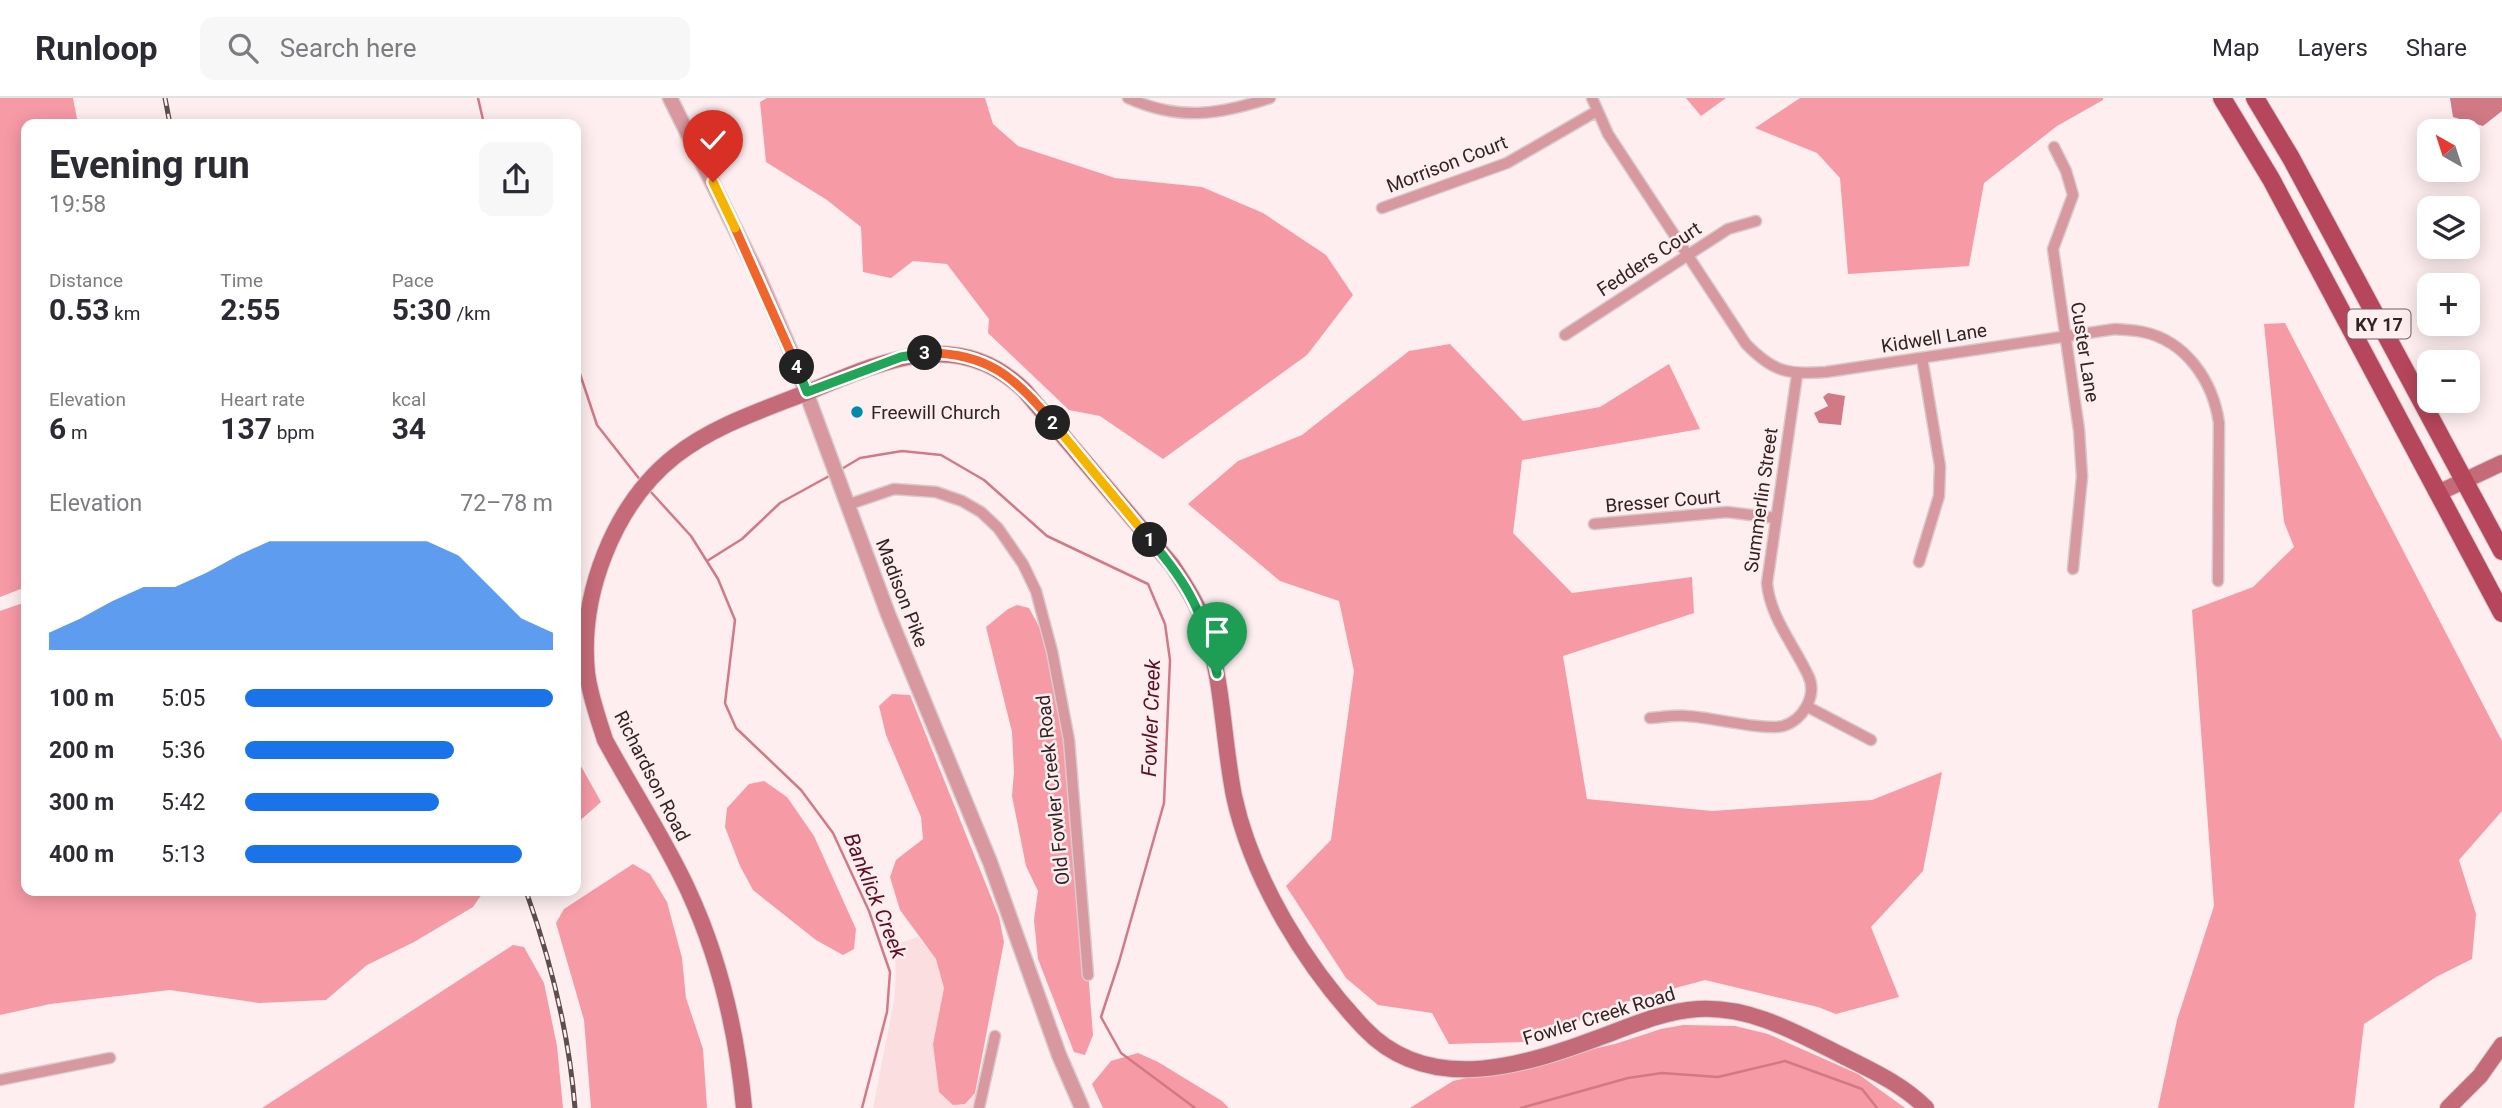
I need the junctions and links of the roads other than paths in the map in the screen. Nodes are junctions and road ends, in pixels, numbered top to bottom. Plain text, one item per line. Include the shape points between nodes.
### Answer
1 (670, 98) edge
2 (1128, 98) edge
3 (1270, 98) edge
4 (1592, 98) edge
5 (2222, 98) edge
6 (2256, 98) edge
7 (1597, 111) junction
8 (2054, 147) dead end
9 (1382, 208) dead end
10 (1756, 221) dead end
11 (1687, 256) junction
12 (1565, 335) dead end
13 (2064, 336) junction
14 (1922, 358) junction
15 (1797, 375) junction
16 (807, 392) junction
17 (2502, 463) edge
18 (2464, 481) junction
19 (2438, 493) junction
20 (847, 505) junction
21 (1776, 518) junction
22 (1594, 524) dead end
23 (2502, 551) edge
24 (1919, 562) dead end
25 (2073, 569) dead end
26 (2218, 581) dead end
27 (2502, 613) edge
28 (1808, 707) junction
29 (1650, 718) dead end
30 (1871, 740) dead end
31 (1088, 975) dead end
32 (995, 1036) dead end
33 (2502, 1045) edge
34 (110, 1058) dead end
35 (0, 1080) edge
36 (744, 1108) edge
37 (979, 1108) edge
38 (1082, 1108) edge
39 (1926, 1108) edge
40 (2448, 1108) edge

1 - 16 street, Madison Pike via 763,286
2 - 3 street via 1193,114 1226,111
4 - 7 street, Kidwell Lane
5 - 19 main road, KY 17 via 2271,179
6 - 18 main road, KY 17
7 - 9 street, Morrison Court via 1507,163
7 - 11 street, Kidwell Lane
8 - 13 street, Custer Lane via 2073,195 2053,249
10 - 11 street, Fedders Court via 1728,229
11 - 12 street, Fedders Court
11 - 15 street, Kidwell Lane via 1752,351 1780,371
13 - 14 street, Kidwell Lane
13 - 25 street, Custer Lane via 2082,477
13 - 26 street, Kidwell Lane via 2115,329 2143,332 2184,352 2201,373 2216,403 2219,423
14 - 15 street, Kidwell Lane
14 - 24 street via 1940,466 1939,496
15 - 21 street, Summerlin Street
16 - 20 street, Madison Pike
16 - 36 main road, Richardson Road via 698,441 660,470 624,517 603,558 586,635 587,675 605,740 688,890 715,959 735,1034
16 - 39 main road, Fowler Creek Road via 901,357 944,353 989,364 1030,396 1192,595 1217,674 1233,792 1249,850 1289,929 1332,990 1366,1030 1394,1052 1443,1070 1505,1065 1562,1051 1652,1018 1699,1009 1730,1010 1785,1027 1870,1069
17 - 18 main road
18 - 19 main road
18 - 23 main road, KY 17
19 - 27 main road, KY 17
20 - 31 street, Old Fowler Creek Road via 894,489 936,492 962,500 998,528 1023,564 1036,591 1069,740
20 - 38 street, Madison Pike via 990,862
21 - 22 street, Bresser Court via 1727,512
21 - 28 street, Summerlin Street via 1768,594 1772,610 1811,680
28 - 29 street via 1794,720 1768,727 1686,716
28 - 30 street
32 - 37 street
33 - 40 main road
34 - 35 street

